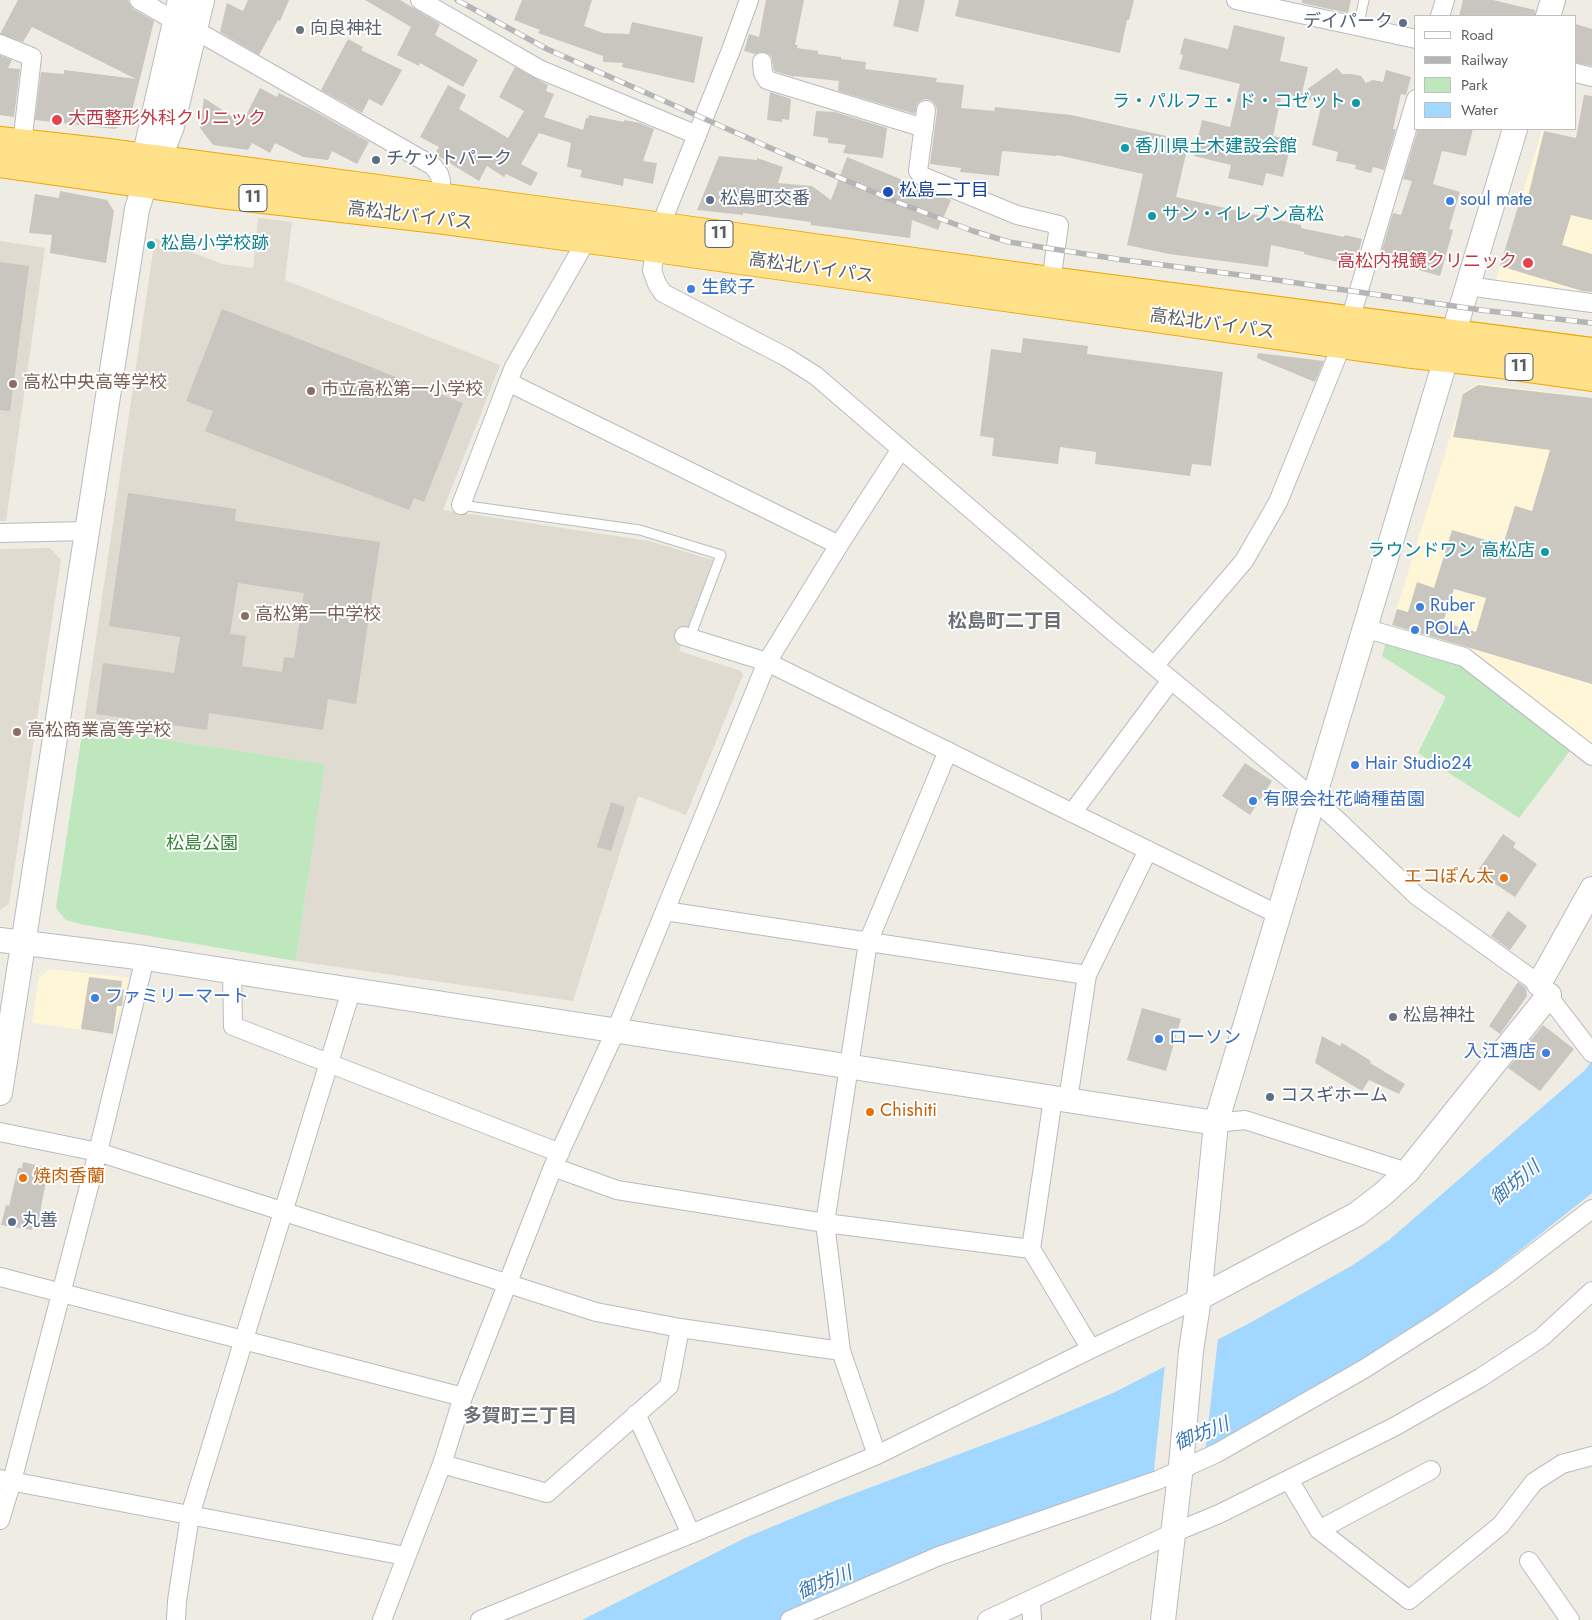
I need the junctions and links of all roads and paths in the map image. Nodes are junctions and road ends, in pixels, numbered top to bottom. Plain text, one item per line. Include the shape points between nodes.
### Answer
1 (139, 0) edge
2 (202, 0) edge
3 (420, 0) edge
4 (749, 0) edge
5 (1364, 0) edge
6 (1445, 0) edge
7 (1553, 0) edge
8 (1241, 1) edge
9 (1440, 15) edge
10 (1548, 15) edge
11 (184, 17) edge
12 (1358, 26) junction
13 (1414, 39) edge
14 (0, 44) edge
15 (762, 62) dead end
16 (1577, 73) edge
17 (1592, 76) edge
18 (1414, 106) edge
19 (926, 110) dead end
20 (924, 128) junction
21 (1515, 130) edge
22 (697, 135) junction
23 (11, 142) edge
24 (0, 163) edge
25 (149, 167) junction
26 (441, 197) junction
27 (658, 237) junction
28 (587, 239) junction
29 (1468, 286) junction
30 (1050, 292) junction
31 (1592, 303) edge
32 (1346, 332) junction
33 (1450, 346) junction
34 (1592, 352) edge
35 (1592, 377) edge
36 (508, 382) junction
37 (902, 449) junction
38 (461, 505) joint
39 (87, 531) junction
40 (0, 533) edge
41 (839, 545) junction
42 (1364, 628) junction
43 (687, 636) joint
44 (767, 662) junction
45 (1154, 666) junction
46 (1171, 680) junction
47 (948, 752) junction
48 (1592, 756) edge
49 (1313, 799) junction
50 (1072, 813) junction
51 (1148, 850) junction
52 (1592, 889) edge
53 (665, 911) junction
54 (1279, 915) junction
55 (0, 940) edge
56 (868, 942) junction
57 (23, 943) junction
58 (145, 958) junction
59 (232, 971) junction
60 (1087, 975) junction
61 (1544, 989) junction
62 (351, 990) junction
63 (616, 1030) junction
64 (1592, 1053) edge
65 (329, 1063) junction
66 (848, 1066) junction
67 (0, 1093) edge
68 (1061, 1099) junction
69 (1216, 1123) junction
70 (0, 1132) edge
71 (98, 1152) junction
72 (557, 1160) junction
73 (1407, 1172) junction
74 (1592, 1209) edge
75 (283, 1211) junction
76 (825, 1223) junction
77 (1031, 1249) junction
78 (0, 1277) edge
79 (508, 1283) junction
80 (1592, 1291) edge
81 (60, 1293) junction
82 (1199, 1298) junction
83 (680, 1328) junction
84 (244, 1340) junction
85 (1090, 1349) junction
86 (841, 1351) junction
87 (463, 1397) junction
88 (636, 1414) junction
89 (877, 1455) junction
90 (1592, 1456) edge
91 (442, 1464) junction
92 (1180, 1468) junction
93 (1431, 1470) dead end
94 (6, 1480) edge
95 (1289, 1480) junction
96 (190, 1515) junction
97 (0, 1520) edge
98 (1320, 1530) junction
99 (1173, 1533) junction
100 (690, 1534) junction
101 (406, 1556) junction
102 (1529, 1561) dead end
103 (1031, 1600) junction
104 (176, 1620) edge
105 (382, 1620) edge
106 (480, 1620) edge
107 (790, 1620) edge
108 (987, 1620) edge
109 (1032, 1620) edge
110 (1163, 1620) edge
111 (1570, 1620) edge

1 - 11 street
2 - 11 street
3 - 22 street via 539,69
4 - 22 street
5 - 12 lane
6 - 9 street
7 - 10 street
8 - 12 street
11 - 25 street
11 - 26 street via 433,166 441,181
12 - 13 street
14 - 23 street via 32,57
15 - 20 street via 762,73 767,80
16 - 17 street
18 - 32 street
19 - 20 street
20 - 30 street via 918,171 922,176 1018,215 1059,225
21 - 29 street
22 - 27 street
23 - 25 highway, 高松北バイパス / 11
24 - 25 highway, 高松北バイパス / 11
25 - 26 highway, 高松北バイパス / 11
25 - 28 highway, 高松北バイパス / 11
25 - 39 street via 137,209
26 - 27 highway, 高松北バイパス / 11
27 - 28 highway, 高松北バイパス / 11
27 - 30 highway, 高松北バイパス / 11
27 - 37 street via 652,270 664,293 816,376
28 - 36 street
29 - 31 street
29 - 33 street
30 - 32 highway, 高松北バイパス / 11
32 - 33 highway, 高松北バイパス / 11
32 - 45 street via 1278,502 1244,562
33 - 34 highway, 高松北バイパス / 11
33 - 35 highway, 高松北バイパス / 11 via 1492,363
33 - 42 street
36 - 38 street
36 - 41 street
37 - 41 street
37 - 45 street
38 - 43 lane via 640,530 722,555
39 - 40 street
39 - 57 street
41 - 44 street
42 - 48 street via 1464,657
42 - 49 street
43 - 44 street
44 - 47 street
44 - 53 street
45 - 46 street
46 - 49 street
46 - 50 street
47 - 50 street
47 - 56 street
49 - 54 street
49 - 61 street via 1417,896
50 - 51 street
51 - 54 street
51 - 60 street
52 - 61 street
53 - 56 street
53 - 63 street
54 - 69 street
55 - 57 street
56 - 60 street
56 - 66 street
57 - 58 street
57 - 67 street
58 - 59 street
58 - 71 street
59 - 62 street
59 - 65 street via 233,1026
60 - 68 street
61 - 64 street
61 - 73 street
62 - 63 street
62 - 65 street
63 - 66 street
63 - 72 street
65 - 72 street
65 - 75 street
66 - 68 street
66 - 76 street
68 - 69 street
68 - 77 street
69 - 73 street via 1244,1120
69 - 82 street
70 - 71 street
71 - 75 street
71 - 81 street
72 - 76 street via 617,1190
72 - 79 street
73 - 82 street via 1357,1214
74 - 92 street via 1503,1277 1364,1369 1217,1453
75 - 79 street
75 - 84 street
76 - 77 street
76 - 86 street
77 - 85 street
78 - 81 street
79 - 83 street via 596,1312
79 - 87 street
80 - 95 street via 1541,1338 1480,1378 1394,1427
81 - 84 street
81 - 94 street
82 - 85 street
82 - 92 street
83 - 86 street
83 - 88 street via 669,1386
84 - 87 street
84 - 96 street
85 - 89 street
86 - 89 street
87 - 91 street
88 - 91 street via 547,1494
88 - 100 street
89 - 100 street
90 - 98 street via 1562,1464 1534,1482 1501,1525 1409,1600
91 - 101 street
92 - 99 street
92 - 107 street via 1158,1480 939,1556
93 - 98 street
94 - 96 street
94 - 97 street
95 - 98 street
95 - 99 street
96 - 101 street
96 - 104 street via 176,1601
99 - 103 street
99 - 110 street
100 - 106 street
101 - 105 street
102 - 111 street
103 - 108 street
103 - 109 street

